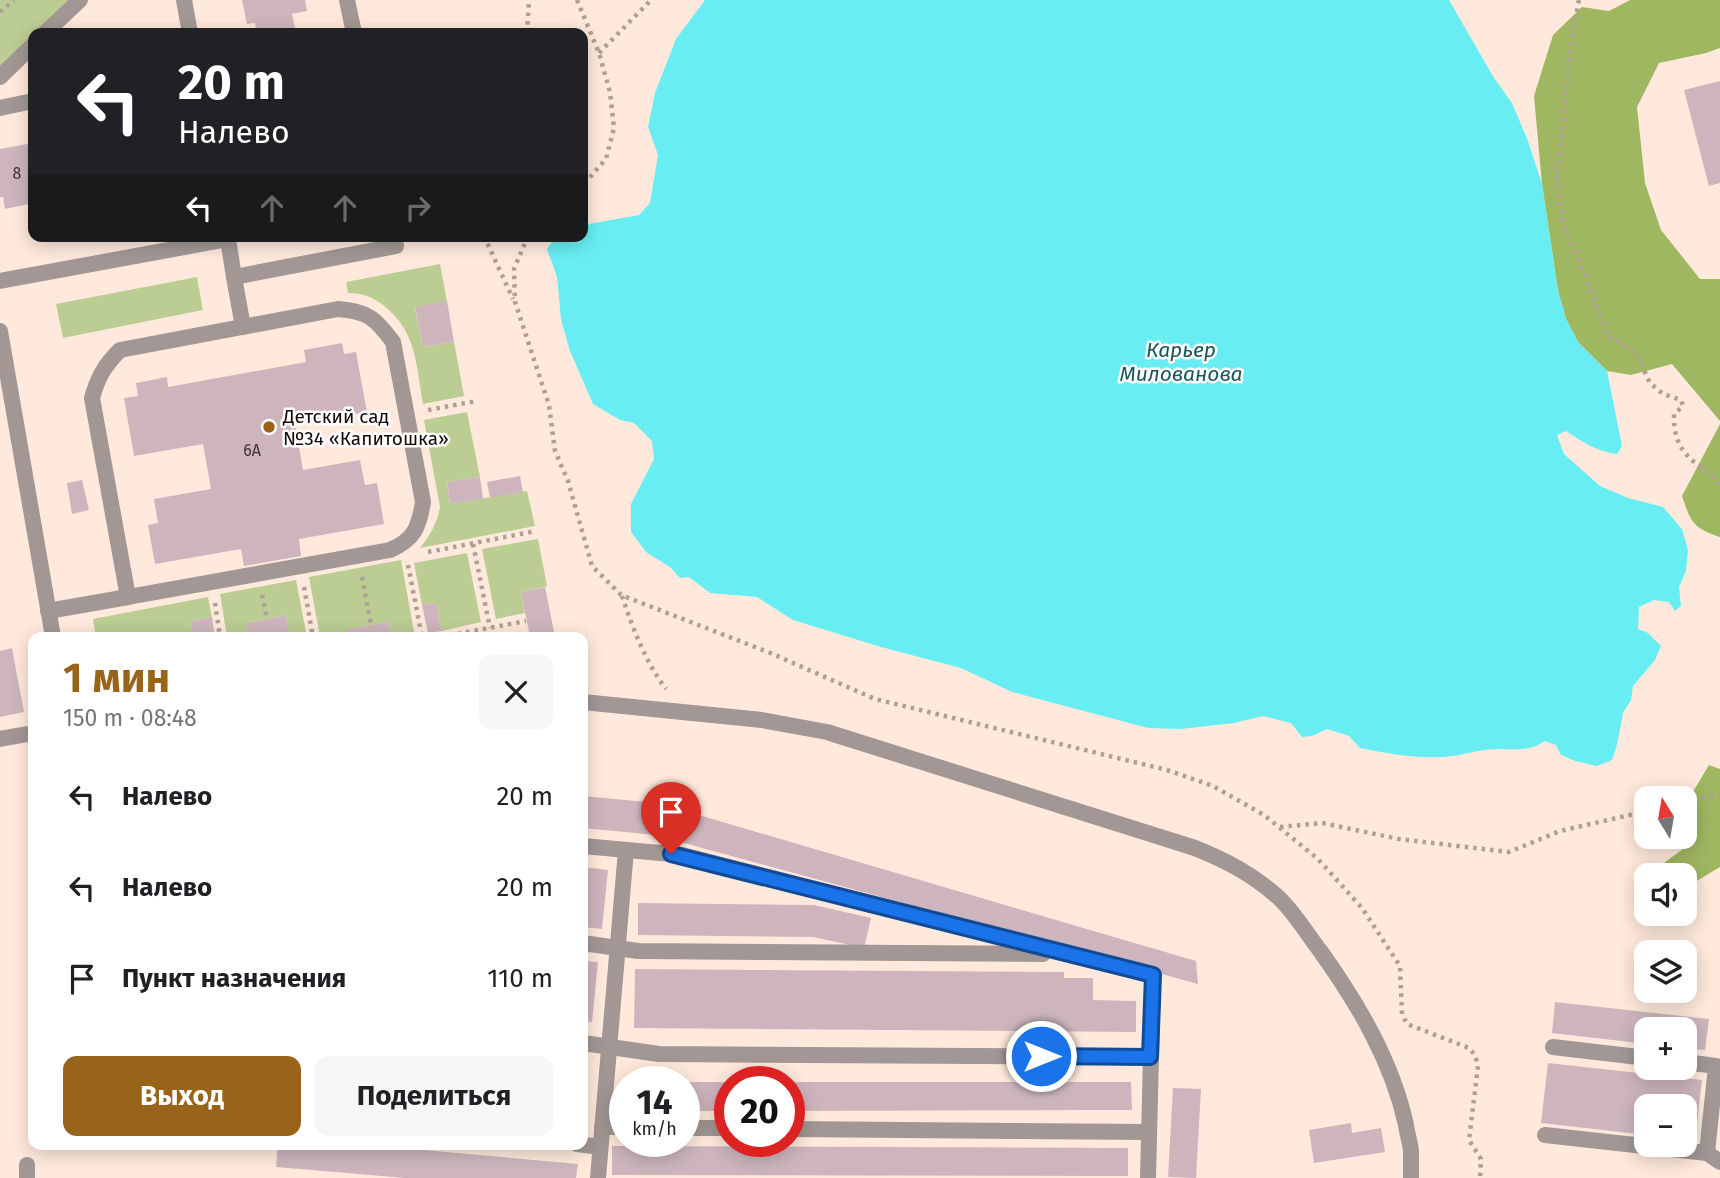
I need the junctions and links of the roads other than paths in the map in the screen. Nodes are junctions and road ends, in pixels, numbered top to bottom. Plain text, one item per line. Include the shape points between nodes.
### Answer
1 (80, 0) edge
2 (184, 0) edge
3 (347, 0) edge
4 (51, 28) edge
5 (189, 28) edge
6 (353, 28) edge
7 (28, 50) edge
8 (0, 77) edge
9 (28, 103) edge
10 (0, 108) edge
11 (201, 242) edge
12 (228, 242) edge
13 (395, 242) edge
14 (234, 277) junction
15 (0, 281) edge
16 (243, 327) junction
17 (0, 331) edge
18 (128, 597) junction
19 (48, 611) junction
20 (52, 632) edge
21 (588, 702) edge
22 (28, 734) edge
23 (0, 739) edge
24 (588, 846) edge
25 (626, 850) junction
26 (588, 944) edge
27 (618, 947) junction
28 (1070, 954) junction
29 (588, 1044) edge
30 (609, 1046) junction
31 (1553, 1047) dead end
32 (1634, 1056) edge
33 (1150, 1057) junction
34 (1697, 1064) edge
35 (602, 1127) junction
36 (609, 1127) edge
37 (805, 1129) edge
38 (1149, 1132) junction
39 (1545, 1135) dead end
40 (588, 1145) edge
41 (600, 1146) junction
42 (1714, 1158) edge
43 (598, 1178) edge
44 (1148, 1178) edge
45 (1411, 1178) edge

1 - 4 lane
2 - 5 lane
3 - 6 lane
7 - 8 lane
9 - 10 lane
11 - 15 lane
12 - 14 lane
13 - 14 lane via 396,246
14 - 16 lane
16 - 18 lane via 120,350 97,382 92,398
16 - 18 lane via 338,309 356,310 383,329 393,342 423,502 420,520 405,550
17 - 19 lane
18 - 19 lane
19 - 20 lane
21 - 45 lane via 762,720 827,732 1225,860 1279,898 1341,980 1370,1029 1402,1105 1411,1149
22 - 23 lane
24 - 25 lane
25 - 27 lane
25 - 28 lane via 682,855
26 - 27 lane
27 - 28 lane via 638,951
27 - 30 lane
28 - 33 lane via 1153,975
29 - 30 lane
30 - 33 lane via 659,1054
30 - 35 lane
31 - 32 lane
33 - 38 lane
34 - 42 lane via 1716,1066
35 - 36 lane
35 - 41 lane
37 - 38 lane
38 - 44 lane
39 - 42 lane
40 - 41 lane
41 - 43 lane

